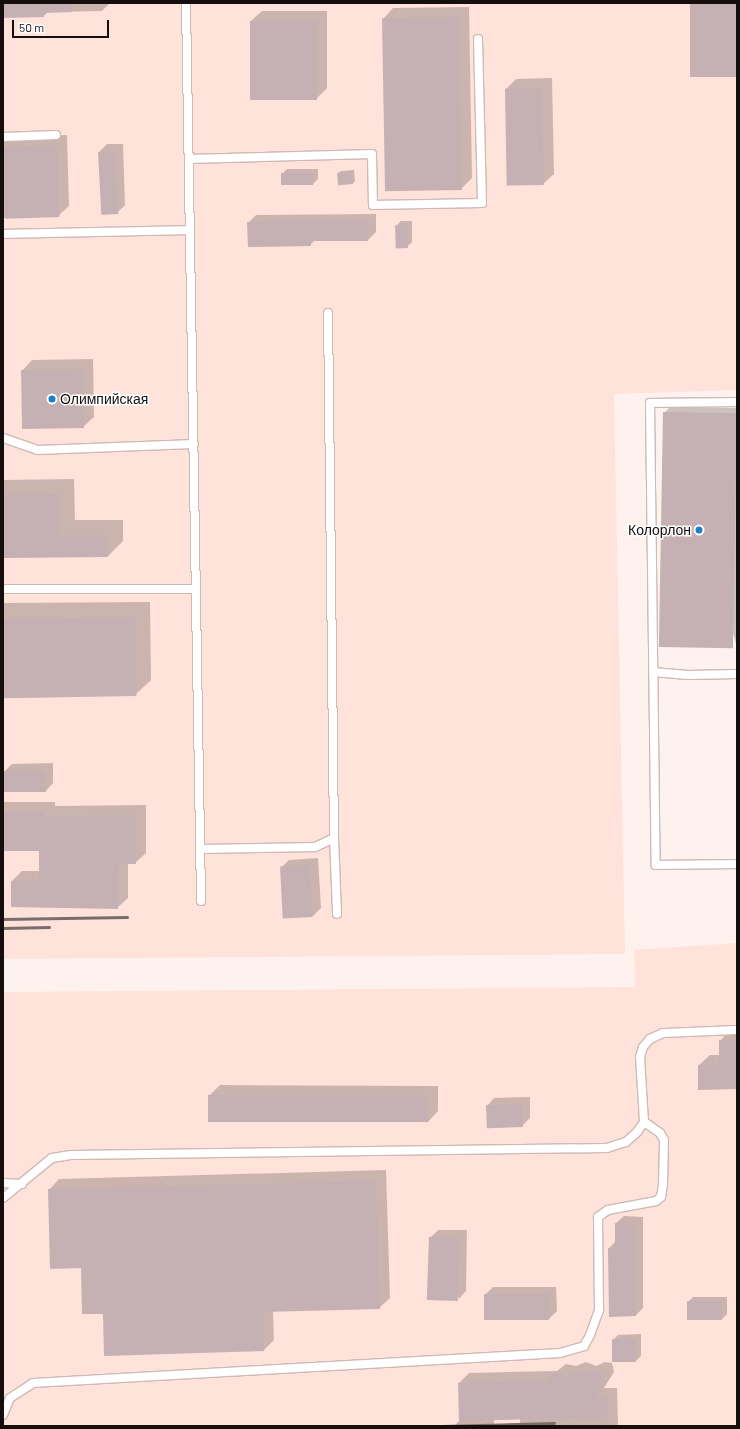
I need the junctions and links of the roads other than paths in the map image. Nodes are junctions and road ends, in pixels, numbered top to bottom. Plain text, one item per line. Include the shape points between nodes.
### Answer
1 (186, 3) edge
2 (478, 39) dead end
3 (56, 135) dead end
4 (3, 137) edge
5 (189, 159) junction
6 (190, 230) junction
7 (3, 234) edge
8 (328, 313) dead end
9 (737, 402) edge
10 (3, 438) edge
11 (194, 444) junction
12 (3, 589) edge
13 (196, 590) junction
14 (653, 672) junction
15 (737, 674) edge
16 (334, 838) junction
17 (200, 849) junction
18 (737, 864) edge
19 (201, 901) dead end
20 (337, 914) dead end
21 (737, 1030) edge
22 (644, 1122) junction
23 (3, 1183) edge
24 (22, 1184) junction
25 (3, 1198) edge
26 (3, 1415) edge

1 - 5 lane
2 - 5 lane via 482,203 373,205 372,154
3 - 4 lane
5 - 6 lane
6 - 7 lane
6 - 11 lane
8 - 16 lane
9 - 14 lane via 650,403
10 - 11 lane via 38,450
11 - 13 lane
12 - 13 lane
13 - 17 lane
14 - 15 lane via 688,675
14 - 18 lane via 656,864
16 - 17 lane via 315,847
16 - 20 lane
17 - 19 lane
21 - 22 lane via 663,1032 650,1039 643,1047 640,1057
22 - 24 lane via 626,1142 607,1148 71,1155 52,1158
22 - 26 lane via 660,1133 664,1140 661,1196 649,1203 608,1210 598,1217 599,1310 584,1346 560,1353 32,1383 10,1398
23 - 24 lane
24 - 25 lane

